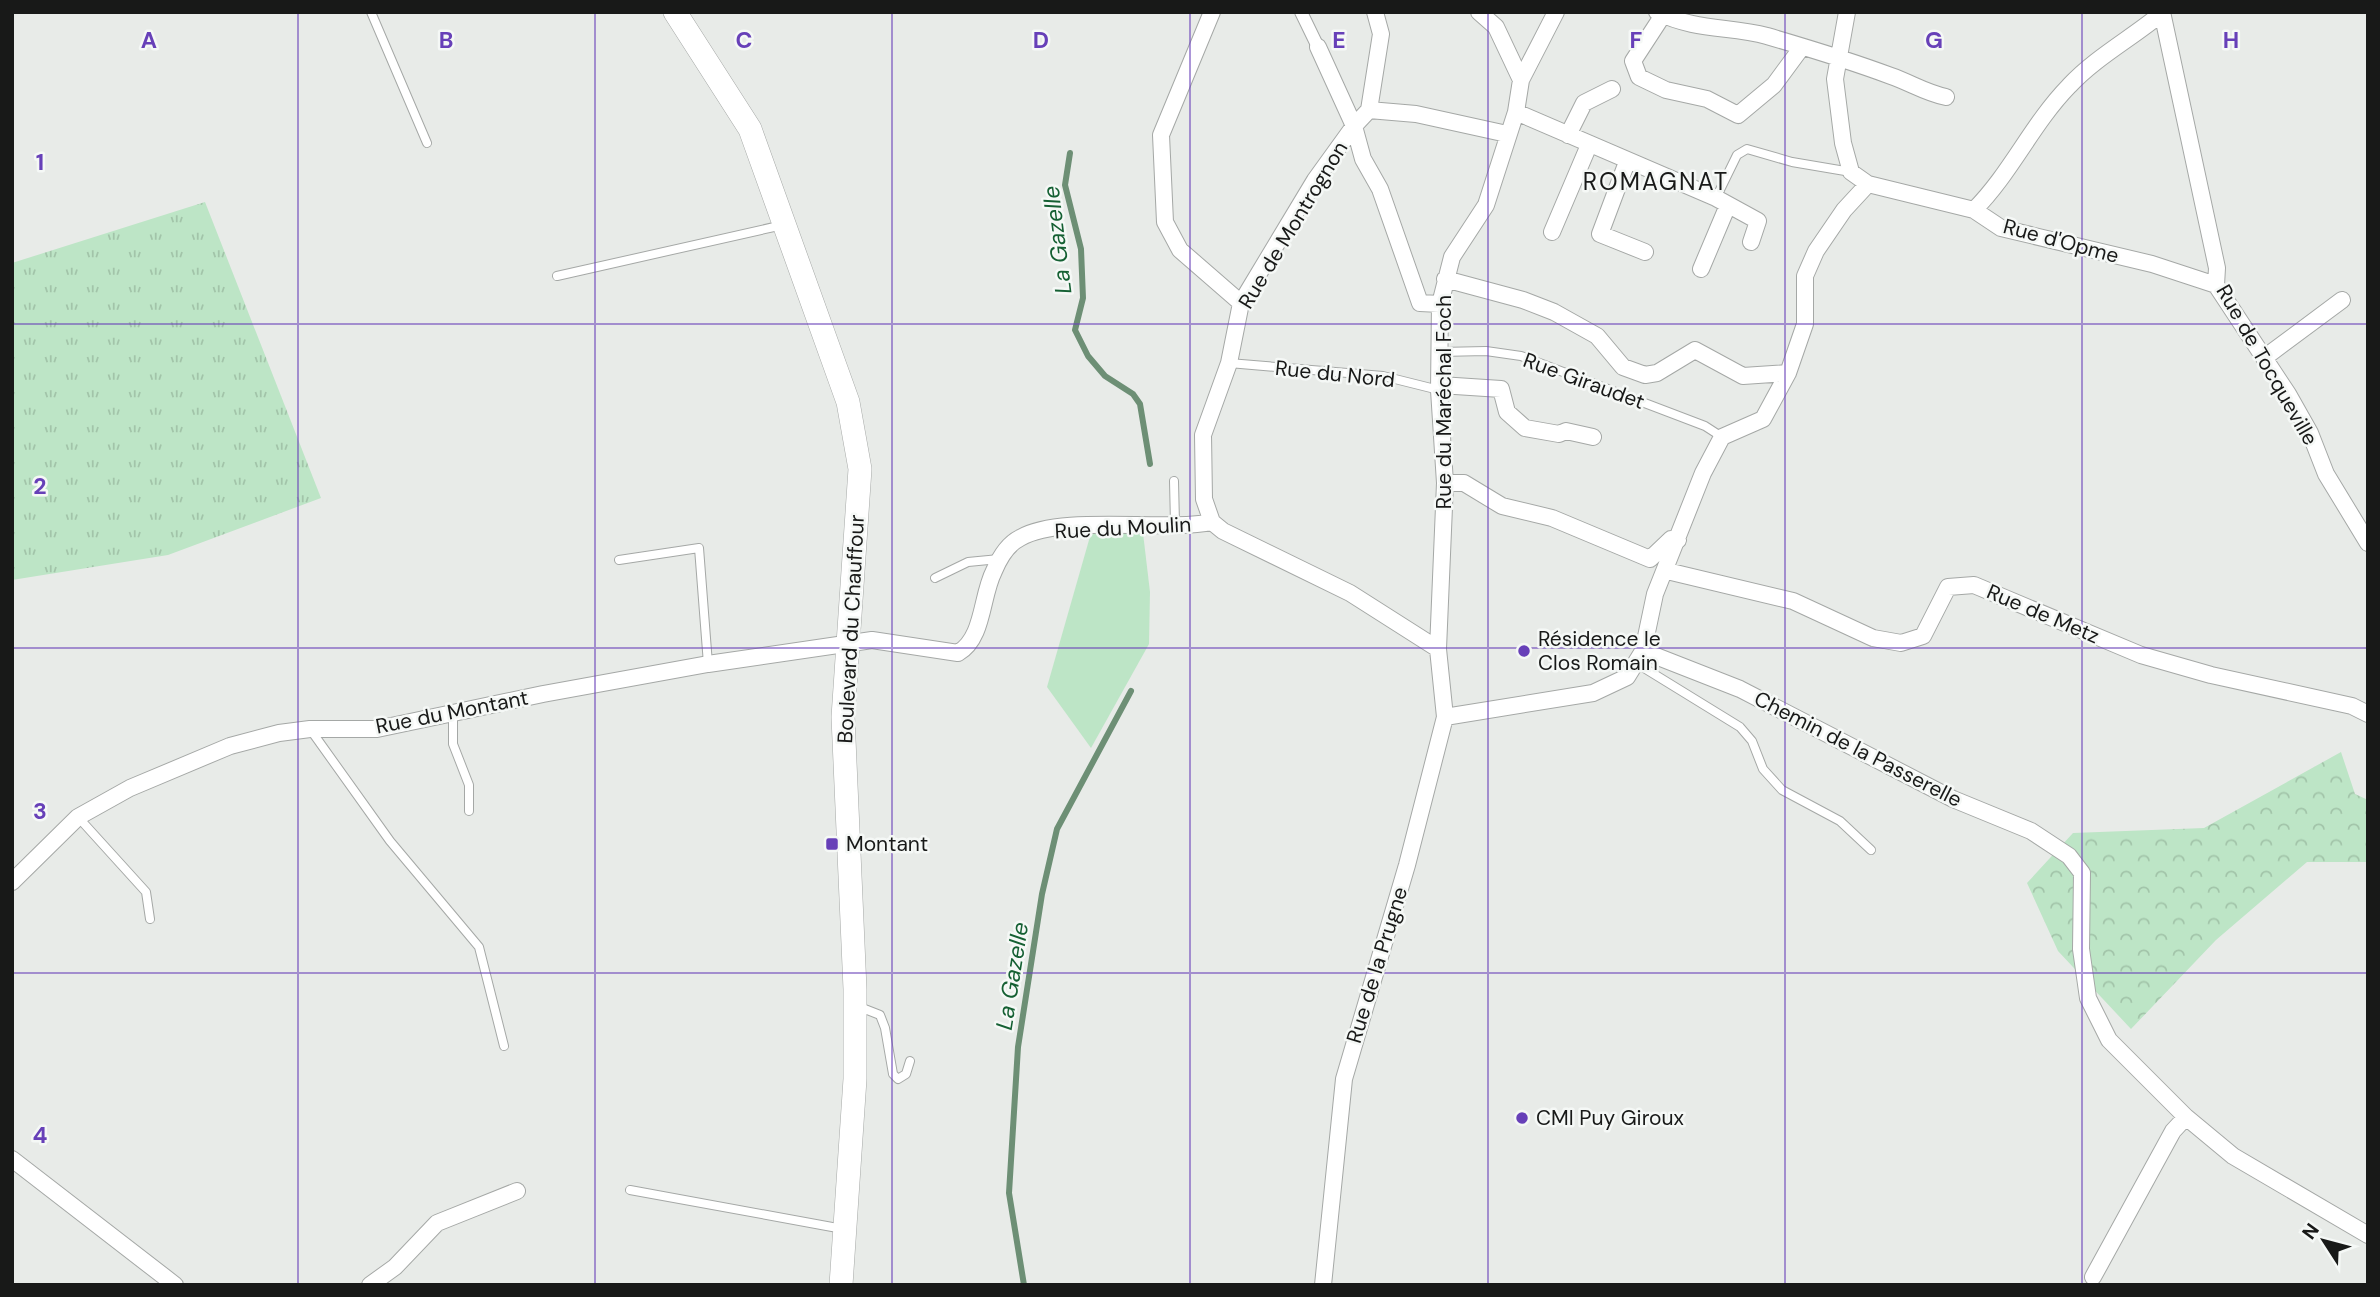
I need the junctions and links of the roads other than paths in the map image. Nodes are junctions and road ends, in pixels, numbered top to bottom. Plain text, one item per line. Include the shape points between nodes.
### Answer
1 (372, 12) edge
2 (675, 12) edge
3 (1212, 12) edge
4 (1301, 12) edge
5 (1375, 12) edge
6 (1479, 12) edge
7 (1556, 12) edge
8 (1847, 12) edge
9 (2162, 12) edge
10 (1660, 14) edge
11 (1318, 47) joint
12 (1802, 47) junction
13 (1838, 59) junction
14 (1521, 80) junction
15 (1612, 89) dead end
16 (1946, 97) dead end
17 (1369, 110) junction
18 (1516, 111) junction
19 (1354, 126) junction
20 (1507, 134) junction
21 (1567, 135) junction
22 (426, 143) dead end
23 (1589, 145) junction
24 (1627, 162) junction
25 (1852, 172) junction
26 (1868, 184) junction
27 (1722, 201) junction
28 (1973, 210) junction
29 (785, 224) junction
30 (1552, 232) dead end
31 (1751, 242) dead end
32 (1644, 252) dead end
33 (1700, 270) dead end
34 (557, 276) dead end
35 (1445, 279) junction
36 (2216, 285) junction
37 (2342, 300) dead end
38 (1241, 303) junction
39 (1440, 304) junction
40 (1440, 352) junction
41 (2264, 358) junction
42 (1229, 363) junction
43 (1788, 373) junction
44 (1439, 387) junction
45 (1593, 437) dead end
46 (1722, 437) junction
47 (1174, 481) dead end
48 (1445, 483) junction
49 (1212, 522) junction
50 (1175, 524) junction
51 (1678, 540) junction
52 (2368, 542) edge
53 (1000, 559) junction
54 (618, 560) dead end
55 (1667, 571) junction
56 (935, 578) dead end
57 (848, 645) junction
58 (1438, 649) junction
59 (1639, 657) junction
60 (708, 664) junction
61 (453, 713) junction
62 (2368, 714) edge
63 (1445, 717) junction
64 (310, 729) junction
65 (469, 811) dead end
66 (78, 817) junction
67 (1871, 850) dead end
68 (12, 882) edge
69 (150, 919) dead end
70 (855, 1005) junction
71 (504, 1046) dead end
72 (911, 1061) dead end
73 (2186, 1117) junction
74 (12, 1159) edge
75 (629, 1190) dead end
76 (517, 1191) dead end
77 (844, 1229) junction
78 (2368, 1235) edge
79 (2092, 1277) dead end
80 (175, 1285) edge
81 (370, 1285) edge
82 (841, 1285) edge
83 (1323, 1285) edge

1 - 22 lane
2 - 29 main road, Boulevard du Chauffour via 750,129
3 - 38 street via 1161,135 1165,222 1180,250
4 - 11 street
5 - 17 street via 1381,34
6 - 14 street via 1496,27
7 - 14 street, Rue du Maréchal Foch
8 - 13 street
9 - 28 street via 2069,85 1998,185
9 - 36 street, Rue de Tocqueville via 2217,268
10 - 12 street
10 - 12 street via 1633,61 1639,77 1666,90 1707,99 1738,115 1774,85
11 - 19 street
12 - 13 street
13 - 16 street
13 - 25 street via 1835,79 1843,143
14 - 18 street, Rue du Maréchal Foch
15 - 21 street via 1584,103
17 - 19 street, Rue de Montrognon
17 - 20 street via 1416,114
18 - 20 street, Rue du Maréchal Foch
18 - 21 street
19 - 38 street, Rue de Montrognon via 1315,180
19 - 39 street via 1420,303
20 - 35 street, Rue du Maréchal Foch via 1486,205 1452,257
21 - 23 street
23 - 24 street
23 - 30 street
24 - 27 street
24 - 32 street via 1600,234
25 - 26 street
25 - 27 lane via 1747,149 1737,155
26 - 28 street, Rue d'Opme
26 - 43 street via 1844,210 1805,276 1805,324
27 - 31 street via 1758,221
27 - 33 street
28 - 36 street, Rue d'Opme via 2001,228 2152,264
29 - 34 lane
29 - 57 main road, Boulevard du Chauffour via 848,402 860,469
35 - 39 street, Rue du Maréchal Foch
35 - 43 street via 1554,312 1597,336 1623,367 1645,375 1657,373 1695,350 1743,376
36 - 41 street, Rue de Tocqueville
37 - 41 street
38 - 42 street, Rue de Montrognon
39 - 40 street, Rue du Maréchal Foch
40 - 44 street, Rue du Maréchal Foch
40 - 46 lane, Rue Giraudet via 1521,356 1705,426
41 - 52 street, Rue de Tocqueville
42 - 44 lane, Rue du Nord via 1383,376
42 - 49 street, Rue de Montrognon via 1203,435 1203,489
43 - 46 street via 1763,419
44 - 45 street via 1501,389 1507,412 1525,428
44 - 48 street, Rue du Maréchal Foch
46 - 51 street
47 - 50 lane
48 - 51 street via 1464,482 1502,506 1552,518 1650,558 1671,539
48 - 58 street, Rue du Maréchal Foch
49 - 50 street, Rue du Moulin
49 - 58 street, Rue du Moulin via 1372,605
50 - 53 street, Rue du Moulin via 1038,532 1020,537
51 - 55 street
53 - 56 lane via 968,562
53 - 57 street, Rue du Moulin via 973,639 958,653 872,640
54 - 60 lane via 699,548
55 - 59 street via 1655,594
55 - 62 street, Rue de Metz via 1793,601 1873,638 1901,643 1923,636 1948,587 1974,585 2141,655 2352,706
57 - 60 street, Rue du Montant
57 - 70 main road, Boulevard du Chauffour via 843,717
58 - 63 street, Rue de la Prugne
59 - 63 street via 1628,677 1592,693
59 - 67 lane via 1740,727 1752,741 1763,769 1782,790 1840,821
59 - 73 street, Chemin de la Passerelle via 1740,689 1953,799 2031,831 2069,856 2082,873 2081,949 2088,999 2109,1040
60 - 61 street, Rue du Montant
61 - 64 street, Rue du Montant via 377,729
61 - 65 lane via 453,744 469,785
63 - 83 street, Rue de la Prugne via 1344,1079
64 - 66 street, Rue du Montant via 230,746 130,788
64 - 71 lane via 390,841 478,947
66 - 68 street, Rue du Montant
66 - 69 lane via 145,892
70 - 72 lane via 880,1015 898,1079 906,1074
70 - 77 main road, Boulevard du Chauffour via 855,1079
73 - 78 street via 2233,1156
73 - 79 street via 2173,1131
74 - 80 street
75 - 77 lane
76 - 81 street via 437,1223 395,1267
77 - 82 main road, Boulevard du Chauffour

